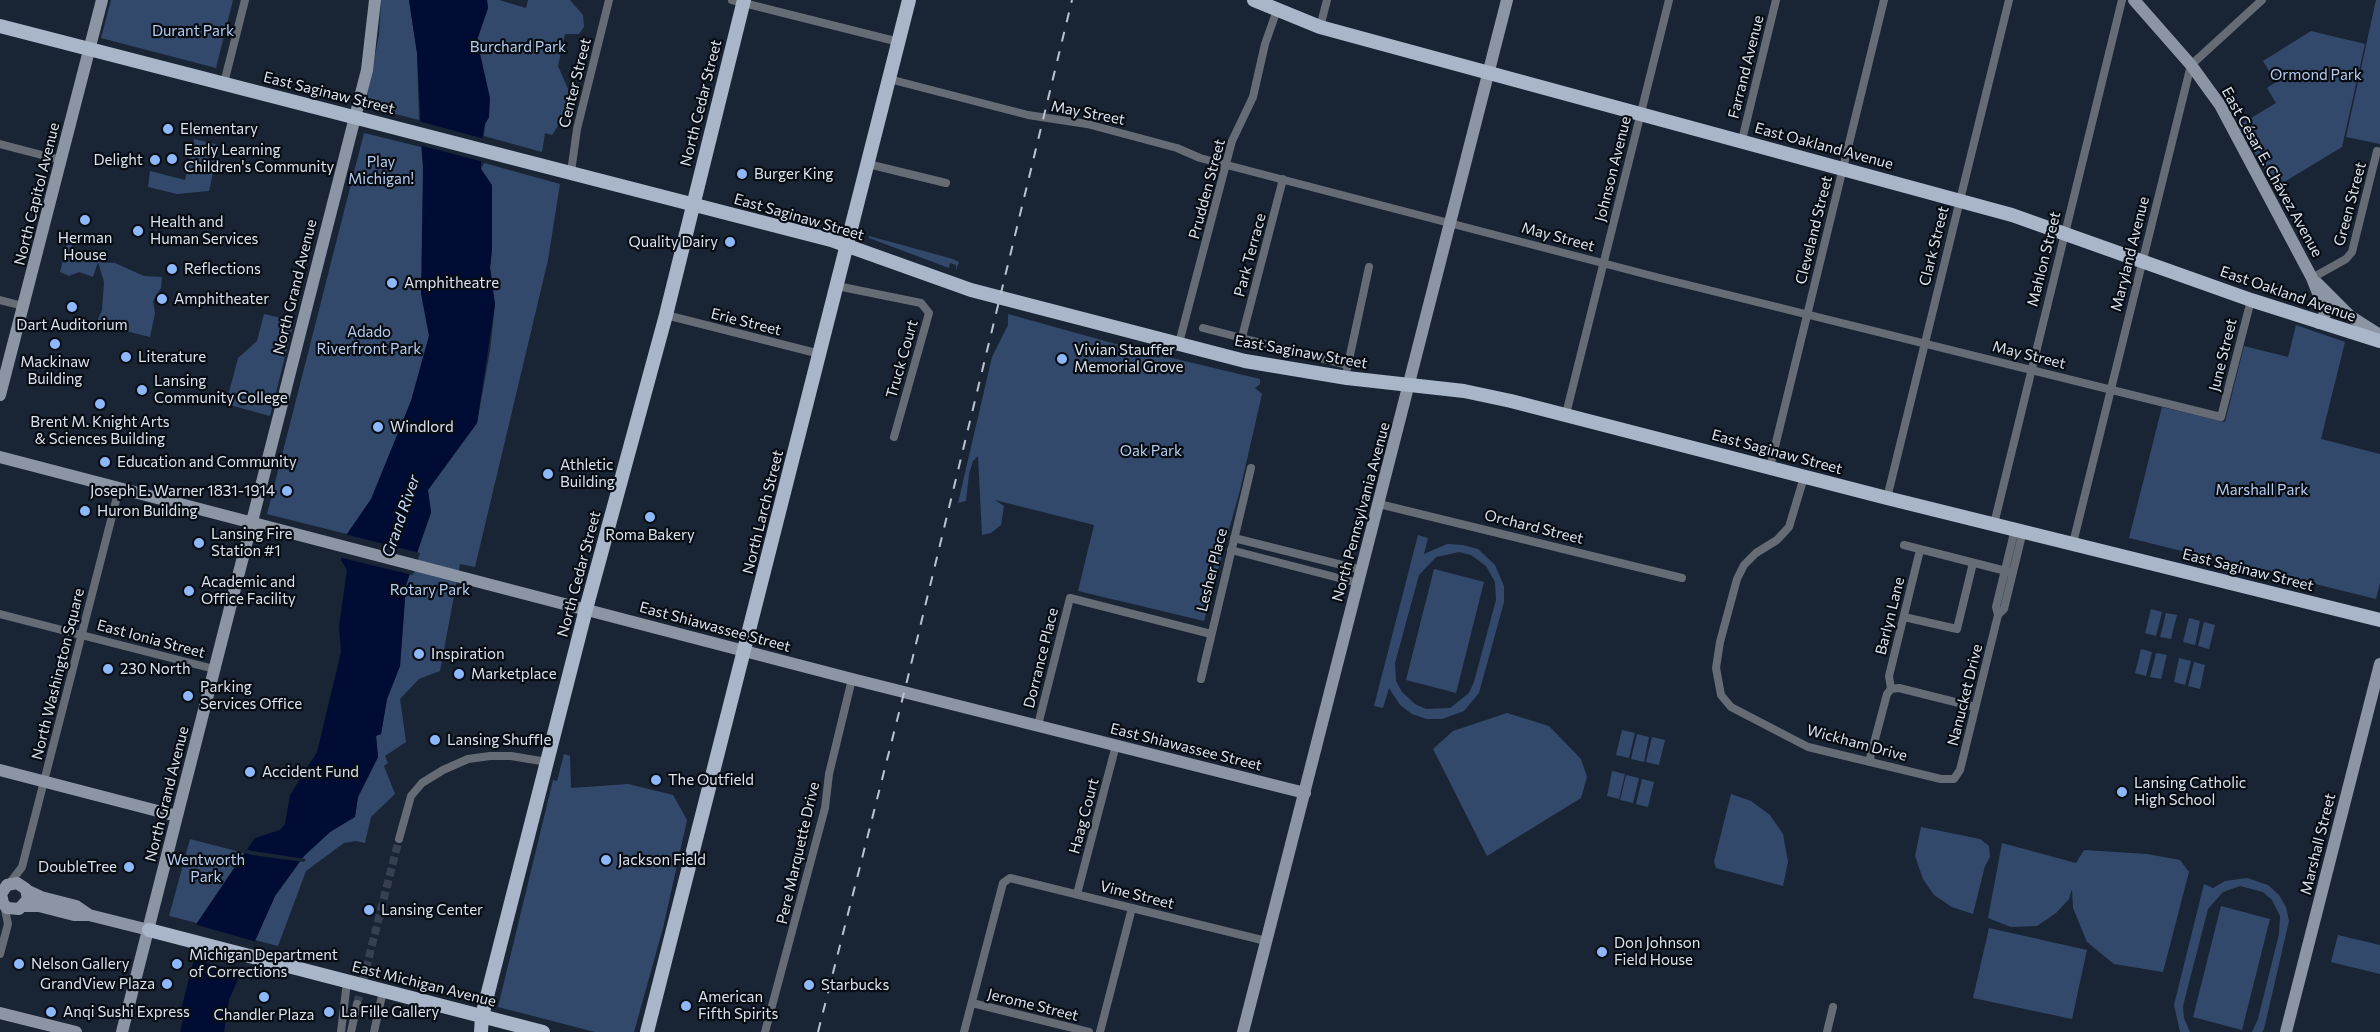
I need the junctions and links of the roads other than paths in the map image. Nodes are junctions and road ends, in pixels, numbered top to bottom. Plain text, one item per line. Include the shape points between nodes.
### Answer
1 (102, 0) edge
2 (245, 0) edge
3 (375, 0) edge
4 (609, 0) edge
5 (909, 0) edge
6 (1254, 0) edge
7 (1327, 0) edge
8 (1507, 0) edge
9 (1669, 0) edge
10 (1776, 0) edge
11 (1884, 0) edge
12 (2009, 0) edge
13 (2122, 0) edge
14 (2134, 0) edge
15 (2262, 0) edge
16 (739, 1) edge
17 (1277, 10) junction
18 (0, 26) edge
19 (1320, 27) junction
20 (899, 42) junction
21 (89, 50) junction
22 (2191, 65) junction
23 (1489, 71) junction
24 (889, 80) junction
25 (224, 83) junction
26 (1641, 113) junction
27 (354, 115) junction
28 (1742, 140) junction
29 (0, 144) edge
30 (2377, 151) dead end
31 (61, 160) junction
32 (868, 164) junction
33 (1226, 164) junction
34 (1843, 168) junction
35 (571, 172) junction
36 (1283, 179) junction
37 (946, 183) dead end
38 (1959, 199) junction
39 (692, 204) junction
40 (1451, 223) junction
41 (2065, 232) junction
42 (847, 246) junction
43 (2142, 260) junction
44 (1603, 263) junction
45 (1369, 267) dead end
46 (2312, 278) junction
47 (837, 286) junction
48 (0, 300) edge
49 (2251, 300) junction
50 (23, 306) junction
51 (666, 315) junction
52 (1807, 315) junction
53 (2319, 323) junction
54 (1203, 328) dead end
55 (2380, 335) edge
56 (1242, 337) junction
57 (2380, 341) edge
58 (1179, 343) junction
59 (1924, 343) junction
60 (820, 354) junction
61 (2031, 370) junction
62 (1347, 372) junction
63 (1410, 386) junction
64 (2111, 390) junction
65 (0, 395) edge
66 (1566, 414) junction
67 (2222, 417) joint
68 (894, 438) dead end
69 (0, 458) edge
70 (1770, 467) junction
71 (1251, 468) dead end
72 (1804, 477) junction
73 (119, 489) junction
74 (1887, 498) junction
75 (1379, 504) junction
76 (252, 523) junction
77 (1994, 524) junction
78 (2019, 530) junction
79 (1234, 538) junction
80 (2073, 543) junction
81 (1904, 545) dead end
82 (1231, 550) junction
83 (1920, 550) junction
84 (1974, 563) junction
85 (1362, 570) junction
86 (2009, 572) junction
87 (1682, 578) dead end
88 (1358, 583) junction
89 (586, 609) junction
90 (0, 614) edge
91 (1904, 617) junction
92 (2380, 620) edge
93 (81, 634) junction
94 (1211, 634) junction
95 (744, 651) junction
96 (2380, 664) edge
97 (214, 669) junction
98 (852, 679) junction
99 (1201, 679) dead end
100 (1891, 689) junction
101 (1976, 707) junction
102 (1038, 725) junction
103 (1116, 745) junction
104 (547, 762) junction
105 (1869, 762) junction
106 (0, 770) edge
107 (1954, 779) joint
108 (44, 782) junction
109 (1305, 793) junction
110 (177, 816) junction
111 (399, 839) tunnel mouth
112 (22, 867) junction
113 (5, 885) edge
114 (27, 890) junction
115 (1077, 894) junction
116 (3, 903) edge
117 (22, 907) junction
118 (1132, 908) junction
119 (89, 915) junction
120 (8, 924) junction
121 (149, 930) junction
122 (1266, 941) junction
123 (0, 954) edge
124 (347, 982) junction
125 (383, 991) junction
126 (357, 1004) tunnel mouth
127 (972, 1004) junction
128 (1833, 1007) dead end
129 (0, 1013) edge
130 (482, 1016) junction
131 (76, 1032) edge
132 (123, 1032) edge
133 (341, 1032) edge
134 (351, 1032) edge
135 (374, 1032) edge
136 (481, 1032) edge
137 (543, 1032) edge
138 (647, 1032) edge
139 (765, 1032) edge
140 (963, 1032) edge
141 (1089, 1032) edge
142 (1100, 1032) edge
143 (1243, 1032) edge
144 (1827, 1032) edge
145 (2286, 1032) edge

1 - 21 street, North Capitol Avenue
2 - 25 street
3 - 27 street, North Grand Avenue via 369,55
4 - 35 street, Center Street via 577,129
5 - 20 main road, North Larch Street
6 - 17 main road, East Oakland Avenue
7 - 19 street
8 - 23 street, North Pennsylvania Avenue
9 - 26 street, Johnson Avenue
10 - 28 street, Farrand Avenue
11 - 34 street, Cleveland Street
12 - 38 street, Clark Street
13 - 41 street, Mahlon Street
14 - 22 street, East César E. Chávez Avenue
15 - 22 street
16 - 20 street
16 - 39 main road, North Cedar Street
17 - 19 main road, East Oakland Avenue
17 - 33 street, Prudden Street via 1253,97 1232,141
18 - 21 main road, East Saginaw Street
19 - 23 main road, East Oakland Avenue
20 - 24 main road, North Larch Street
21 - 25 main road, East Saginaw Street
21 - 31 street, North Capitol Avenue
22 - 43 street, Maryland Avenue
22 - 46 street, East César E. Chávez Avenue via 2220,105
23 - 26 main road, East Oakland Avenue
23 - 40 street, North Pennsylvania Avenue
24 - 32 main road, North Larch Street
24 - 33 street, May Street via 1028,115 1087,124
25 - 27 main road, East Saginaw Street
26 - 28 main road, East Oakland Avenue
26 - 44 street, Johnson Avenue
27 - 35 main road, East Saginaw Street
27 - 76 street, North Grand Avenue
28 - 34 main road, East Oakland Avenue
29 - 31 street
30 - 46 street, Green Street via 2352,252
31 - 50 street, North Capitol Avenue
32 - 37 street
32 - 42 main road, North Larch Street
33 - 36 street, May Street
33 - 58 street, Prudden Street
34 - 38 main road, East Oakland Avenue
34 - 52 street, Cleveland Street
35 - 39 main road, East Saginaw Street
36 - 40 street, May Street
36 - 56 street, Park Terrace
38 - 41 main road, East Oakland Avenue
38 - 59 street, Clark Street
39 - 42 main road, East Saginaw Street
39 - 51 main road, North Cedar Street
40 - 44 street, May Street
40 - 63 street, North Pennsylvania Avenue
41 - 43 main road, East Oakland Avenue
41 - 61 street, Mahlon Street
42 - 47 main road, North Larch Street
42 - 58 main road, East Saginaw Street via 971,290
43 - 49 main road, East Oakland Avenue
43 - 64 street, Maryland Avenue
44 - 52 street, May Street
44 - 66 street, Johnson Avenue
45 - 62 street
46 - 53 street, East César E. Chávez Avenue via 2325,314
46 - 55 street, East César E. Chávez Avenue via 2350,316
47 - 60 main road, North Larch Street
47 - 68 street, Truck Court via 921,303 929,313
48 - 50 street
49 - 53 main road, East Oakland Avenue
49 - 67 street, June Street
50 - 65 street, North Capitol Avenue
51 - 60 street, Erie Street
51 - 89 main road, North Cedar Street
52 - 59 street, May Street
52 - 70 street, Cleveland Street
53 - 57 main road, East Oakland Avenue
54 - 56 street
56 - 62 street
58 - 62 main road, East Saginaw Street via 1245,361
59 - 61 street, May Street
59 - 74 street, Clark Street
60 - 95 main road, North Larch Street
61 - 64 street, May Street
61 - 77 street, Mahlon Street
62 - 63 main road, East Saginaw Street
63 - 66 main road, East Saginaw Street via 1464,391
63 - 75 street, North Pennsylvania Avenue
64 - 67 street, May Street
64 - 80 street, Maryland Avenue
66 - 70 main road, East Saginaw Street
69 - 73 street, East Shiawassee Street
70 - 72 main road, East Saginaw Street
71 - 79 street, Lesher Place
72 - 74 main road, East Saginaw Street
72 - 105 street, Wickham Drive via 1790,527 1756,553 1737,579 1719,642 1716,668 1721,695 1731,707 1808,747
73 - 76 street, East Shiawassee Street
73 - 93 street, North Washington Square
74 - 77 main road, East Saginaw Street
75 - 85 street, North Pennsylvania Avenue
75 - 87 street, Orchard Street
76 - 89 street, East Shiawassee Street
76 - 97 street, North Grand Avenue
77 - 78 main road, East Saginaw Street
78 - 80 main road, East Saginaw Street
78 - 86 street, Nanucket Drive
79 - 82 street, Lesher Place
79 - 85 street
80 - 92 main road, East Saginaw Street
81 - 83 street
82 - 88 street
82 - 94 street, Lesher Place
83 - 84 street
83 - 91 street, Barlyn Lane
84 - 86 street
84 - 91 street via 1957,629
85 - 88 street, North Pennsylvania Avenue
86 - 101 street, Nanucket Drive via 1996,608 1998,615
88 - 109 street, North Pennsylvania Avenue
89 - 95 street, East Shiawassee Street
89 - 104 main road, North Cedar Street
90 - 93 street, East Ionia Street
91 - 100 street, Barlyn Lane via 1889,676
93 - 97 street, East Ionia Street
93 - 108 street, North Washington Square
94 - 99 street, Lesher Place
94 - 102 street, Dorrance Place via 1071,598
95 - 98 street, East Shiawassee Street
95 - 138 main road, North Larch Street
96 - 145 street, Marshall Street
97 - 110 street, North Grand Avenue
98 - 102 street, East Shiawassee Street
98 - 139 street, Pere Marquette Drive via 829,774 825,808
100 - 101 street
100 - 105 street, Barlyn Lane
101 - 107 street, Nanucket Drive via 1960,770
102 - 103 street, East Shiawassee Street
103 - 109 street, East Shiawassee Street
103 - 115 street, Haag Court
104 - 111 street via 490,756 468,759 444,770 422,783 411,796
104 - 130 main road, North Cedar Street
105 - 107 street, Wickham Drive
106 - 108 street
108 - 110 street
108 - 112 street, North Washington Square
109 - 122 street, North Pennsylvania Avenue
110 - 121 street, North Grand Avenue
112 - 113 street
112 - 114 street
113 - 114 street via 17,882
113 - 116 street
114 - 117 street via 28,899
114 - 119 street, East Michigan Avenue via 76,906
115 - 118 street, Vine Street
115 - 127 street, Vine Street via 1010,878 1003,883
116 - 117 street via 11,909
116 - 120 street
117 - 119 street, East Michigan Avenue via 39,906
117 - 120 street
118 - 122 street, Vine Street
118 - 142 street
119 - 121 street, East Michigan Avenue
120 - 123 street
121 - 124 main road, East Michigan Avenue
121 - 132 street, North Grand Avenue
122 - 143 street, North Pennsylvania Avenue
124 - 125 main road, East Michigan Avenue
124 - 133 street
125 - 130 main road, East Michigan Avenue
125 - 135 street
126 - 134 street
127 - 140 street
127 - 141 street, Jerome Street
128 - 144 street
129 - 131 street
130 - 136 main road, North Cedar Street
130 - 137 main road, East Michigan Avenue

